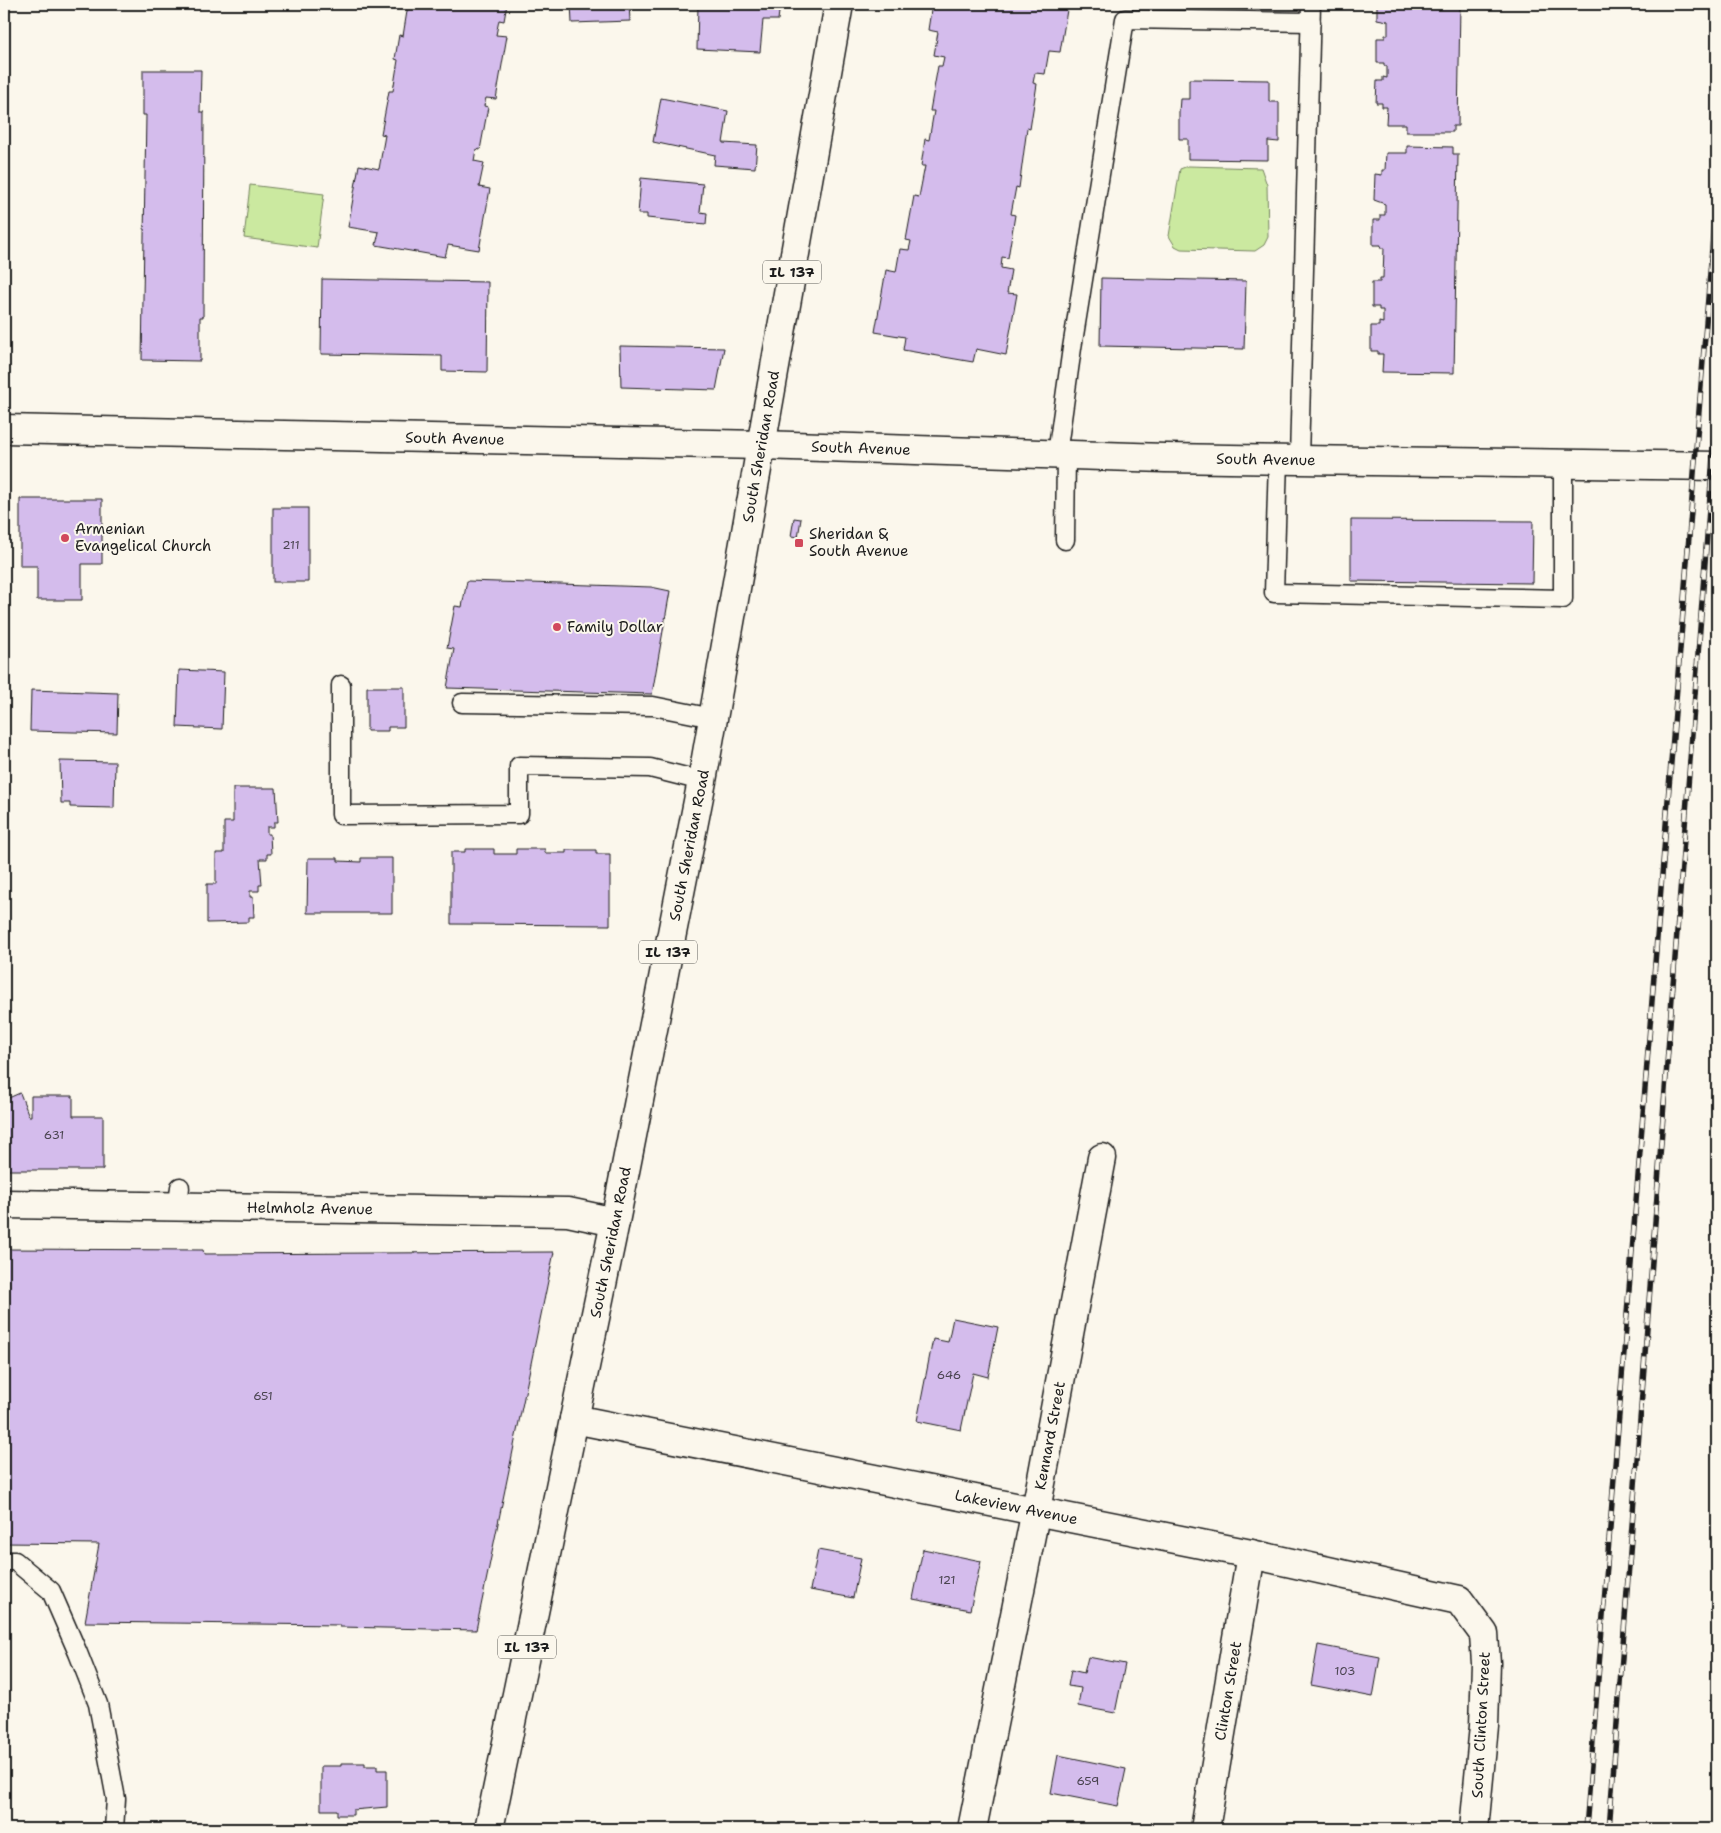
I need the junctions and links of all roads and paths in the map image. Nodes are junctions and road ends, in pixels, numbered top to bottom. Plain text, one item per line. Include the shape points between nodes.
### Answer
1 (839, 4) edge
2 (1311, 4) edge
3 (1126, 11) edge
4 (1310, 22) junction
5 (4, 429) edge
6 (761, 445) junction
7 (1062, 455) junction
8 (1289, 459) junction
9 (1563, 463) junction
10 (1717, 466) edge
11 (1065, 540) dead end
12 (341, 685) dead end
13 (462, 703) dead end
14 (713, 718) junction
15 (702, 781) junction
16 (1102, 1158) dead end
17 (4, 1204) edge
18 (615, 1222) junction
19 (574, 1419) junction
20 (1036, 1510) junction
21 (1251, 1554) junction
22 (4, 1561) edge
23 (1459, 1600) joint
24 (114, 1829) edge
25 (489, 1829) edge
26 (972, 1829) edge
27 (1205, 1829) edge
28 (1474, 1829) edge

1 - 6 main road, South Sheridan Road / IL 137
2 - 4 lane
3 - 4 lane
3 - 7 lane via 1074,339
4 - 8 lane
5 - 6 main road, South Avenue
6 - 7 main road, South Avenue
6 - 14 main road, South Sheridan Road / IL 137
7 - 8 main road, South Avenue
7 - 11 lane
8 - 9 main road, South Avenue
8 - 9 lane via 1274,592 1563,598
9 - 10 main road, South Avenue
12 - 15 lane via 341,815 519,814 519,766 650,768
13 - 14 lane via 653,706
14 - 15 main road, South Sheridan Road / IL 137
15 - 18 main road, South Sheridan Road / IL 137
16 - 20 main road, Kennard Street
17 - 18 main road, Helmholz Avenue via 179,1196 568,1212
18 - 19 main road, South Sheridan Road / IL 137
19 - 20 main road, Lakeview Avenue
19 - 25 main road, South Sheridan Road / IL 137
20 - 21 main road, Lakeview Avenue
20 - 26 main road, Kennard Street
21 - 23 main road, Lakeview Avenue
21 - 27 main road, Clinton Street
22 - 24 lane via 15,1561 51,1591 78,1653 98,1704 116,1799
23 - 28 main road, South Clinton Street via 1484,1634 1486,1662 1484,1726

